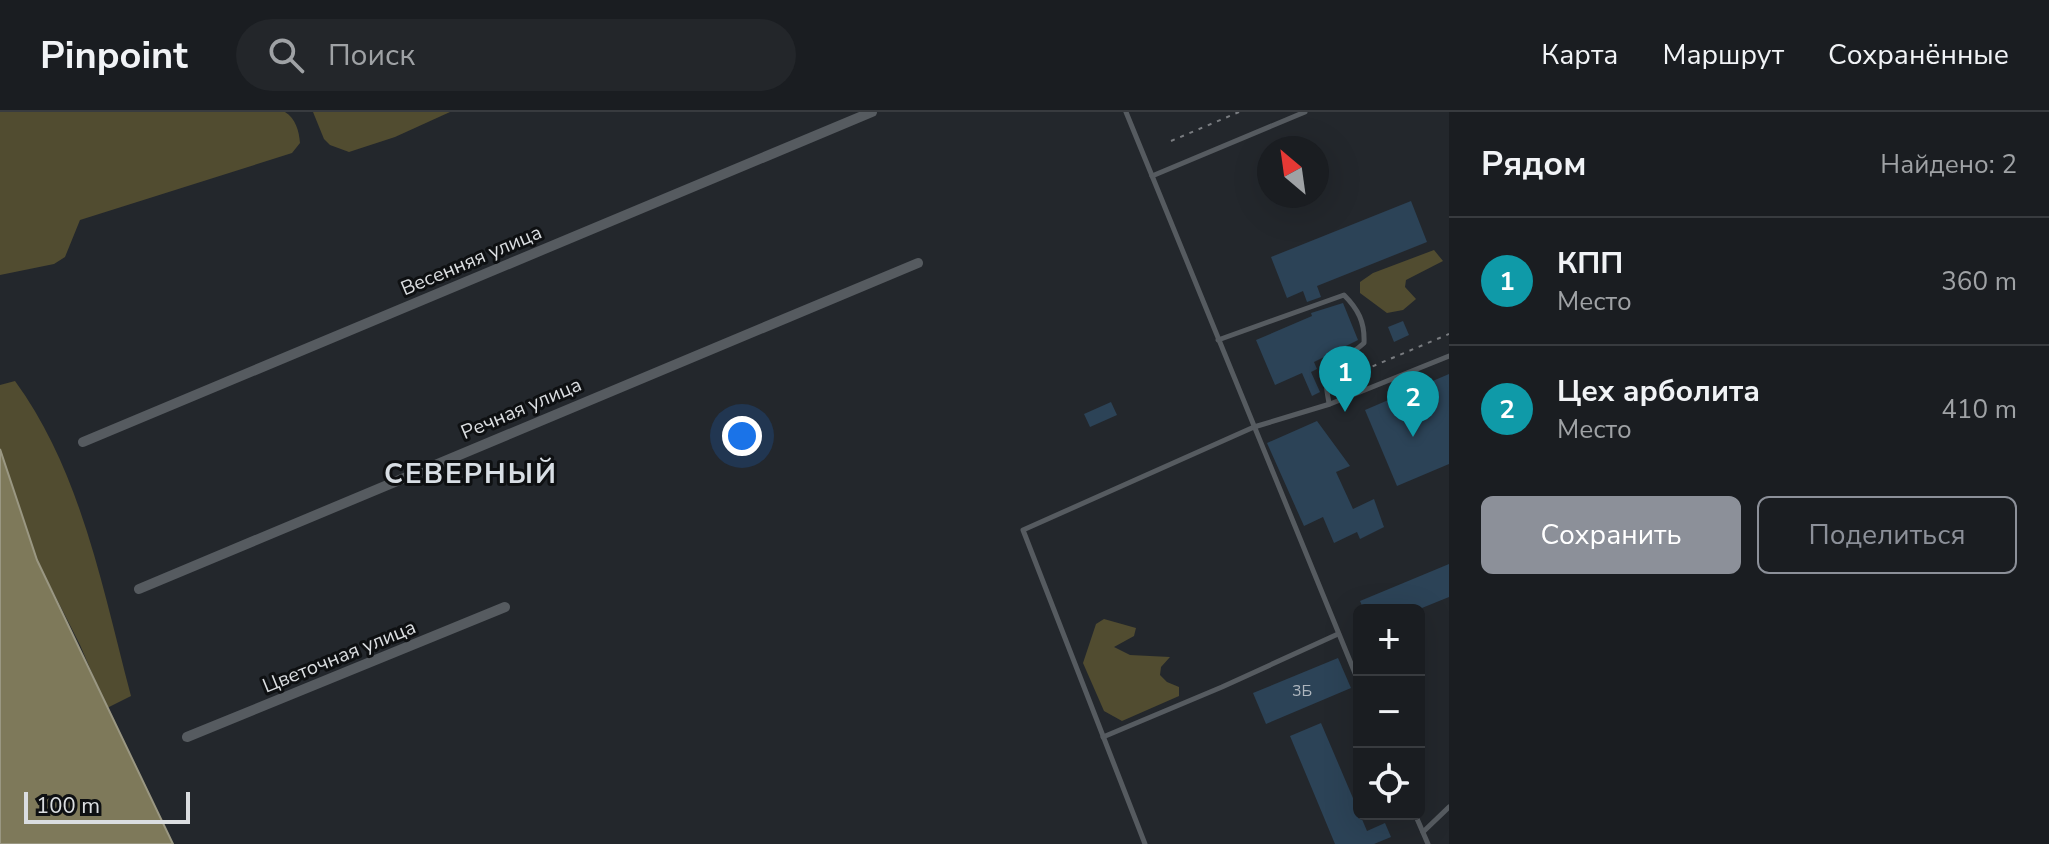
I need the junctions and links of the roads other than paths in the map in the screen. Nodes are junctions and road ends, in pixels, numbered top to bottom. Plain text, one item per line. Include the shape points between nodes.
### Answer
1 (872, 112) edge
2 (1126, 112) edge
3 (1305, 112) edge
4 (1152, 176) junction
5 (918, 263) dead end
6 (1218, 340) junction
7 (1449, 356) edge
8 (1330, 404) junction
9 (1254, 427) junction
10 (83, 442) dead end
11 (139, 589) dead end
12 (505, 607) dead end
13 (1338, 634) junction
14 (1356, 676) edge
15 (187, 737) dead end
16 (1103, 737) junction
17 (1449, 807) edge
18 (1418, 820) edge
19 (1423, 832) junction
20 (1145, 844) edge
21 (1428, 844) edge

1 - 10 street, Весенняя улица
2 - 4 lane
3 - 4 lane
4 - 6 lane
5 - 11 street, Речная улица
6 - 8 lane via 1344,295 1358,309 1364,343 1327,366
6 - 9 lane
7 - 8 lane
8 - 9 lane
9 - 13 lane
9 - 16 lane via 1023,530
12 - 15 street, Цветочная улица
13 - 14 lane
13 - 16 lane
16 - 20 lane
17 - 19 lane
18 - 19 lane
19 - 21 lane

